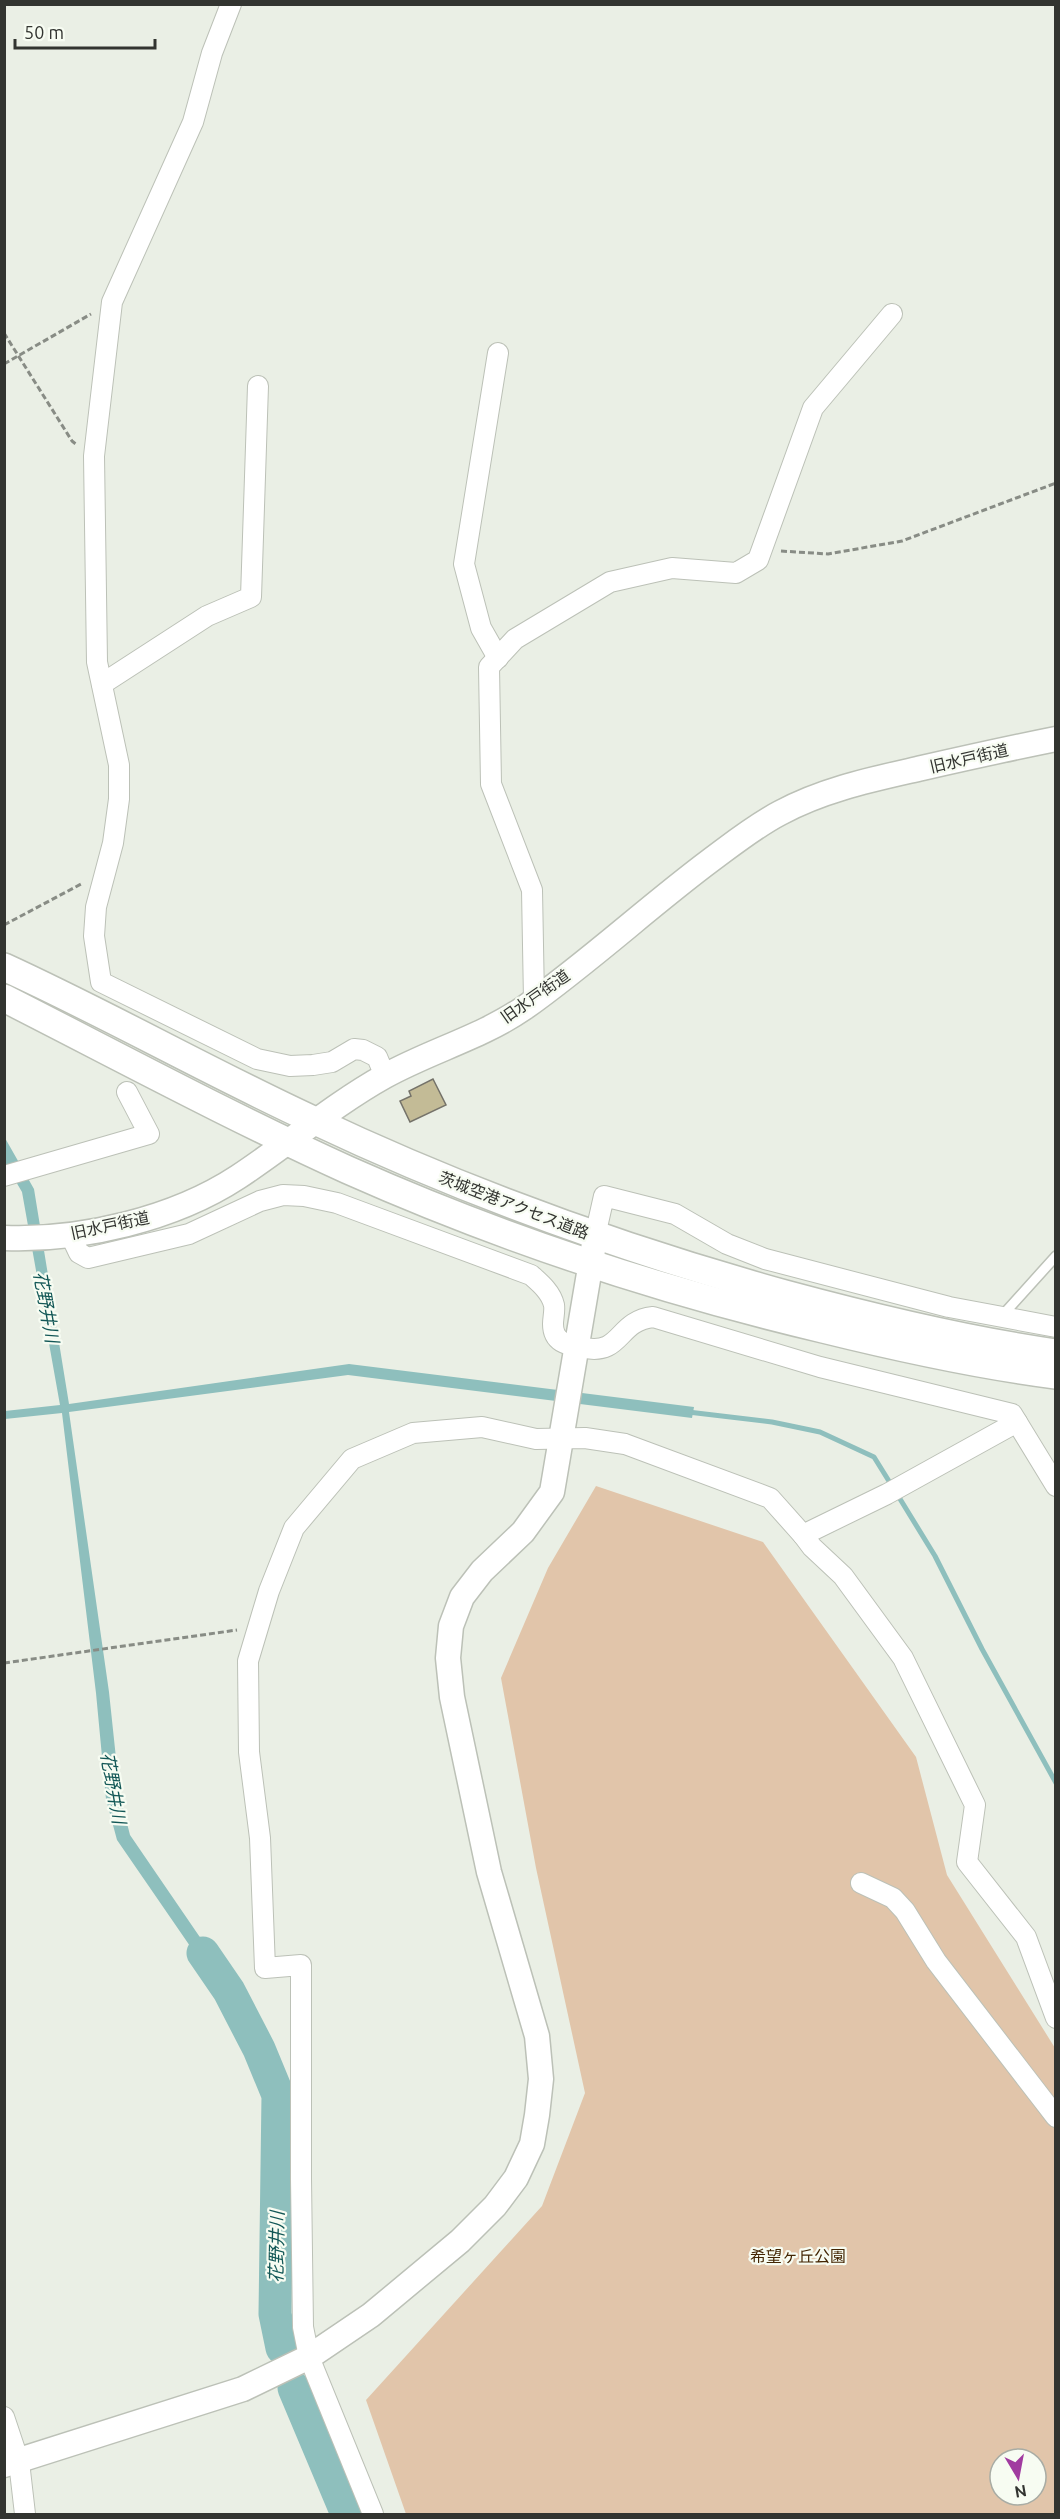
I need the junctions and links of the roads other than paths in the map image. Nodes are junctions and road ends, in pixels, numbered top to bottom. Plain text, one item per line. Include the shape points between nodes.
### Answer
1 (231, 4) edge
2 (892, 314) dead end
3 (498, 353) dead end
4 (258, 386) dead end
5 (498, 657) junction
6 (102, 684) junction
7 (1056, 738) edge
8 (4, 967) edge
9 (4, 998) edge
10 (534, 1000) junction
11 (386, 1076) junction
12 (127, 1092) dead end
13 (315, 1121) junction
14 (290, 1142) junction
15 (4, 1176) edge
16 (60, 1235) junction
17 (595, 1236) junction
18 (11, 1238) edge
19 (1056, 1256) edge
20 (591, 1266) junction
21 (1001, 1317) junction
22 (1056, 1327) edge
23 (575, 1346) junction
24 (1056, 1353) edge
25 (1056, 1375) edge
26 (1017, 1422) junction
27 (560, 1440) junction
28 (1056, 1486) edge
29 (804, 1535) junction
30 (861, 1883) dead end
31 (1056, 2018) edge
32 (1056, 2117) edge
33 (309, 2357) junction
34 (4, 2417) edge
35 (12, 2463) edge
36 (25, 2514) edge
37 (373, 2514) edge

1 - 6 street via 212,53 193,122 112,302 94,456 97,662
2 - 5 street via 813,408 758,560 736,573 672,568 610,582 515,639
3 - 5 street via 464,564 481,628
4 - 6 street via 251,597 207,616
5 - 10 street via 489,667 491,784 532,890
6 - 11 street via 119,765 119,799 114,843 96,907 94,936 101,982 257,1059 290,1066 313,1065 332,1062 354,1049 363,1050 377,1058
7 - 10 street, 旧水戸街道 via 861,782 782,812 749,831
8 - 13 main road, 茨城空港アクセス道路
9 - 14 main road, 茨城空港アクセス道路
10 - 11 street, 旧水戸街道 via 489,1028
11 - 13 street, 旧水戸街道
12 - 15 street via 149,1134
13 - 14 street, 旧水戸街道
13 - 17 main road, 茨城空港アクセス道路 via 453,1182
14 - 16 street, 旧水戸街道 via 235,1179 160,1214
14 - 20 main road, 茨城空港アクセス道路 via 409,1196
16 - 18 street, 旧水戸街道
16 - 23 street via 88,1258 189,1234 260,1201 283,1195 337,1203 531,1275 554,1305 554,1336
17 - 20 street
17 - 21 street via 604,1196 620,1199 675,1214 726,1244 765,1259
17 - 24 main road, 茨城空港アクセス道路 via 732,1280 873,1318
19 - 21 lane
20 - 23 street
20 - 25 main road, 茨城空港アクセス道路 via 849,1336
21 - 22 street
23 - 26 street via 603,1350 632,1323 653,1317 820,1367 1012,1414
23 - 27 street
26 - 28 street
26 - 29 street
27 - 29 street via 585,1438 625,1444 725,1479 771,1498
27 - 33 street via 552,1492 523,1532 482,1571 462,1597 451,1626 448,1658 452,1697 487,1862 537,2036 541,2079 532,2144 516,2178 460,2241 371,2315
27 - 33 street via 482,1427 413,1433 352,1459 294,1528 269,1590 248,1661 249,1740 260,1838 265,1968 301,1965 303,2327
29 - 31 street via 843,1576 903,1658 975,1805 967,1862 1026,1937
30 - 32 street via 893,1898 905,1911 936,1961
33 - 35 street via 243,2389
33 - 37 street
34 - 35 street
35 - 36 street

